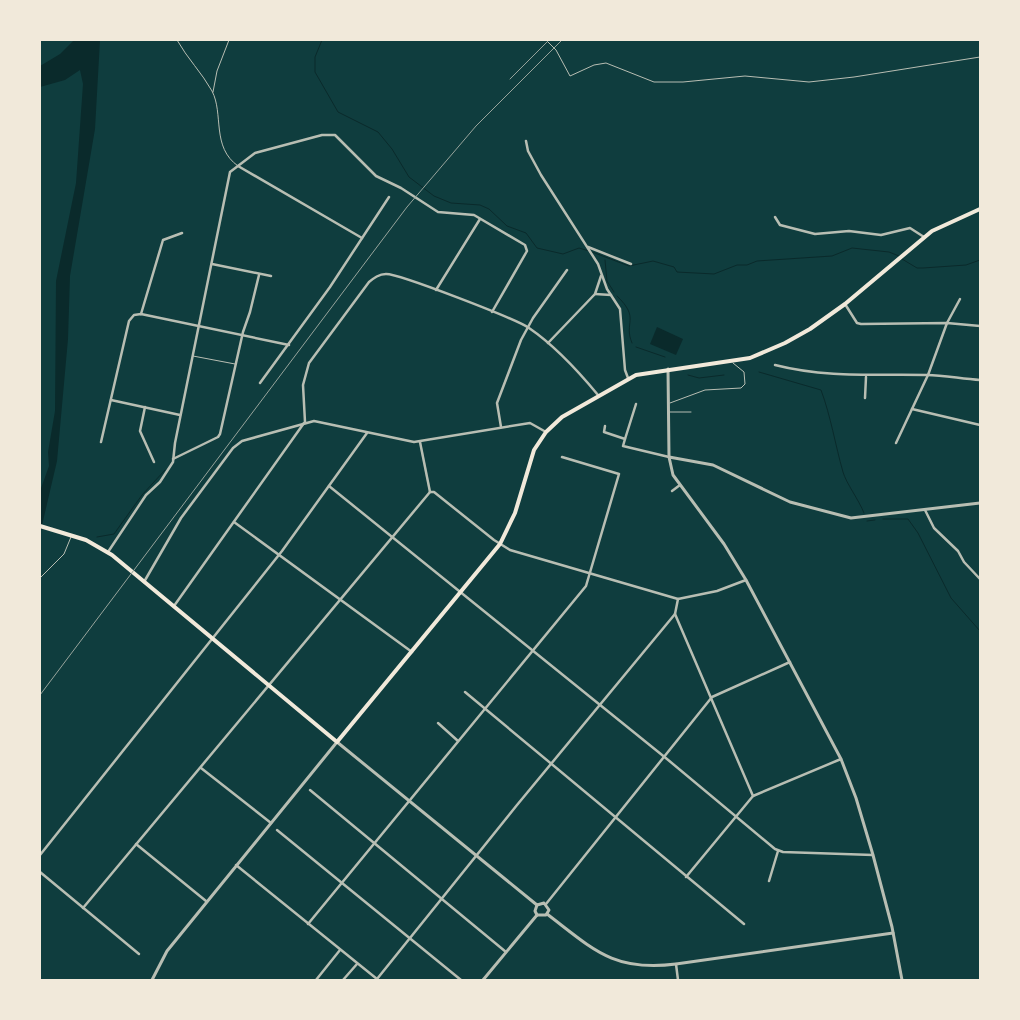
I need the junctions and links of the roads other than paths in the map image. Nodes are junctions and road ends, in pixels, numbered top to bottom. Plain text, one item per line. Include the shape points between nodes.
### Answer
1 (177, 40) edge
2 (229, 40) edge
3 (546, 40) edge
4 (980, 57) edge
5 (213, 92) junction
6 (526, 141) dead end
7 (238, 166) junction
8 (389, 197) dead end
9 (980, 209) edge
10 (775, 217) dead end
11 (480, 218) junction
12 (182, 233) dead end
13 (924, 237) junction
14 (362, 239) junction
15 (588, 247) junction
16 (212, 264) junction
17 (631, 264) dead end
18 (567, 270) dead end
19 (259, 275) junction
20 (602, 275) junction
21 (271, 276) dead end
22 (436, 290) junction
23 (595, 294) junction
24 (611, 295) junction
25 (960, 299) dead end
26 (844, 304) junction
27 (492, 312) junction
28 (141, 314) junction
29 (948, 323) junction
30 (980, 326) edge
31 (198, 327) junction
32 (528, 327) junction
33 (242, 334) junction
34 (548, 344) junction
35 (289, 345) junction
36 (192, 356) junction
37 (730, 361) junction
38 (235, 364) junction
39 (774, 365) dead end
40 (668, 368) junction
41 (928, 375) junction
42 (866, 376) junction
43 (628, 378) junction
44 (980, 380) edge
45 (260, 383) dead end
46 (598, 395) junction
47 (865, 398) dead end
48 (111, 400) junction
49 (669, 403) junction
50 (636, 404) dead end
51 (145, 407) junction
52 (912, 409) junction
53 (669, 412) junction
54 (691, 412) dead end
55 (180, 415) junction
56 (305, 422) junction
57 (980, 425) edge
58 (605, 426) dead end
59 (500, 427) junction
60 (546, 432) junction
61 (367, 433) junction
62 (625, 439) junction
63 (101, 442) dead end
64 (420, 442) junction
65 (896, 443) dead end
66 (562, 457) dead end
67 (669, 457) junction
68 (173, 459) junction
69 (154, 462) dead end
70 (680, 485) junction
71 (328, 486) junction
72 (672, 491) dead end
73 (430, 492) junction
74 (980, 504) edge
75 (925, 510) junction
76 (234, 522) junction
77 (40, 526) edge
78 (71, 535) junction
79 (393, 538) junction
80 (500, 544) junction
81 (107, 552) junction
82 (280, 554) junction
83 (590, 574) junction
84 (40, 578) edge
85 (980, 579) edge
86 (746, 580) junction
87 (144, 582) junction
88 (460, 592) junction
89 (341, 598) junction
90 (678, 599) junction
91 (174, 607) junction
92 (675, 614) junction
93 (212, 639) junction
94 (532, 650) junction
95 (412, 652) junction
96 (791, 662) junction
97 (269, 686) junction
98 (465, 692) dead end
99 (712, 697) junction
100 (599, 705) junction
101 (484, 709) junction
102 (438, 724) dead end
103 (458, 741) junction
104 (337, 742) junction
105 (665, 757) junction
106 (841, 759) junction
107 (551, 764) junction
108 (201, 768) junction
109 (310, 790) dead end
110 (753, 796) junction
111 (410, 801) junction
112 (737, 816) junction
113 (615, 819) junction
114 (271, 823) junction
115 (277, 830) dead end
116 (374, 843) junction
117 (136, 844) junction
118 (778, 851) junction
119 (873, 855) junction
120 (40, 856) edge
121 (476, 856) junction
122 (236, 865) junction
123 (40, 872) edge
124 (686, 877) junction
125 (769, 881) dead end
126 (342, 883) junction
127 (442, 899) junction
128 (206, 901) junction
129 (546, 904) junction
130 (536, 905) junction
131 (83, 908) junction
132 (547, 914) junction
133 (537, 916) junction
134 (308, 924) junction
135 (744, 924) dead end
136 (893, 933) junction
137 (411, 939) junction
138 (340, 950) junction
139 (506, 952) junction
140 (139, 954) dead end
141 (357, 964) junction
142 (676, 964) junction
143 (152, 980) edge
144 (316, 980) edge
145 (343, 980) edge
146 (378, 980) edge
147 (461, 980) edge
148 (483, 980) edge
149 (678, 980) edge
150 (902, 980) edge

1 - 5 lane
2 - 5 lane via 219,63
3 - 4 lane via 556,50 570,76 606,63 640,78 668,83 745,76 820,81
5 - 7 lane via 221,141 230,160
6 - 15 street via 541,175
7 - 11 street via 255,153 322,135 335,135 376,176 438,212
7 - 14 street
7 - 16 street via 230,172
8 - 14 street
9 - 13 main road via 936,228
10 - 13 street via 780,225 807,233 849,231 881,235 910,228
11 - 22 street
11 - 27 street via 525,245 527,251
12 - 28 street via 163,240
13 - 26 main road
14 - 35 street
15 - 17 street
15 - 20 street
16 - 19 street
16 - 31 street
18 - 32 street
19 - 21 street
19 - 33 street
20 - 23 street
20 - 24 street
22 - 27 street
22 - 56 street via 387,274 369,282 308,363 303,385
23 - 24 street
23 - 34 street
24 - 43 street via 620,309
25 - 29 street
26 - 29 street via 861,324
26 - 37 main road via 785,343 755,356
27 - 32 street
28 - 31 street
28 - 48 street via 134,314 129,321
29 - 30 street
29 - 41 street
31 - 33 street
31 - 36 street
32 - 34 street
32 - 59 street via 497,403
33 - 35 street
33 - 38 street
34 - 46 street
35 - 45 street
36 - 38 lane
36 - 55 street
37 - 40 main road
37 - 49 lane via 741,369 744,384 735,389 705,390
38 - 68 street via 220,434
39 - 42 street via 803,372
40 - 43 main road
40 - 49 street
41 - 42 street
41 - 44 street
41 - 52 street
42 - 47 street
43 - 46 main road
46 - 60 main road via 562,417
48 - 51 street
48 - 63 street
49 - 53 street
50 - 62 street
51 - 55 street
51 - 69 street via 140,431
52 - 57 street
52 - 65 street
53 - 54 lane
53 - 67 street
55 - 68 street
56 - 61 street via 314,421
56 - 76 street
56 - 87 street via 239,443 181,518
58 - 62 street via 604,432
59 - 60 street via 530,423
59 - 64 street
60 - 80 main road via 530,459 515,513
61 - 64 street
61 - 71 street
62 - 67 street via 623,446
64 - 73 street
66 - 83 street via 619,474
67 - 70 street via 673,475
67 - 75 street via 713,465 790,502 836,515 863,518
68 - 81 street via 160,482 146,495
70 - 72 street
70 - 86 street
71 - 79 street
71 - 82 street
73 - 79 street
73 - 80 street
74 - 75 street
75 - 85 street via 928,519
76 - 82 street
76 - 91 street
77 - 78 main road
78 - 81 main road
78 - 84 lane via 64,554
79 - 88 street
79 - 89 street
80 - 83 street via 515,552
80 - 88 main road
81 - 87 main road
82 - 89 street
82 - 93 street
83 - 90 street
83 - 94 street via 586,586
86 - 90 street via 717,592
86 - 96 street
87 - 91 main road
88 - 94 street
88 - 95 main road
89 - 95 street
89 - 97 street
90 - 92 street
91 - 93 main road
92 - 99 street
92 - 100 street
93 - 97 main road
93 - 120 street
94 - 100 street
94 - 101 street
95 - 104 main road
96 - 99 street
96 - 106 street
97 - 104 main road
97 - 108 street
98 - 101 street
99 - 105 street
99 - 110 street
100 - 105 street
100 - 107 street
101 - 103 street
101 - 107 street
102 - 103 street
103 - 111 street
104 - 111 street
104 - 114 street
105 - 112 street
105 - 113 street
106 - 110 street
106 - 119 street
107 - 113 street
107 - 121 street
108 - 114 street
108 - 117 street
109 - 116 street
110 - 112 street
111 - 116 street
111 - 121 street
112 - 118 street
112 - 124 street
113 - 124 street
113 - 129 street
114 - 122 street
115 - 126 street
116 - 126 street
116 - 127 street
117 - 128 street
117 - 131 street
118 - 119 street
118 - 125 street
119 - 136 street
121 - 127 street
121 - 130 street
122 - 128 street
122 - 134 street
123 - 131 street
124 - 135 street
126 - 134 street
126 - 137 street
127 - 137 street
127 - 139 street
128 - 143 street via 167,951
129 - 130 street
129 - 132 street
130 - 133 street
131 - 140 street
132 - 133 street
132 - 142 street via 605,956 644,965
133 - 139 street
134 - 138 street
136 - 142 street
136 - 150 street
137 - 146 street
137 - 147 street
138 - 141 street
138 - 144 street
139 - 148 street
141 - 145 street
141 - 146 street
142 - 149 street

